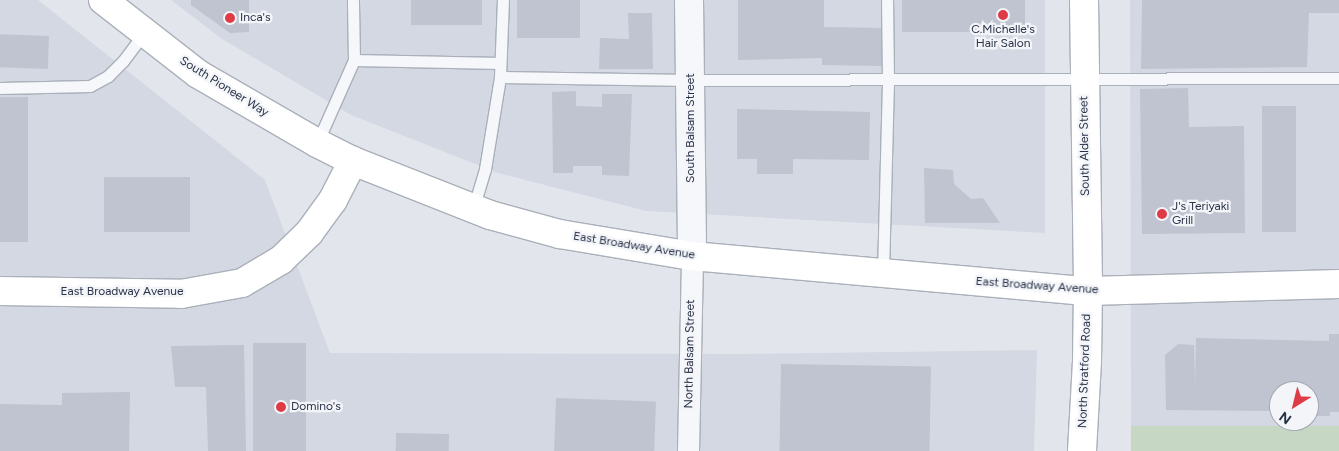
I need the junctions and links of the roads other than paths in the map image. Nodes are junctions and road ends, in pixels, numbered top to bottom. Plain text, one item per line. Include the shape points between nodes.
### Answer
1 (103, 0) edge
2 (353, 0) edge
3 (503, 0) edge
4 (689, 0) edge
5 (887, 0) edge
6 (1084, 0) edge
7 (144, 33) junction
8 (354, 60) junction
9 (500, 64) junction
10 (500, 77) junction
11 (1084, 78) junction
12 (1339, 78) edge
13 (888, 79) junction
14 (691, 80) junction
15 (0, 88) edge
16 (318, 143) junction
17 (353, 161) junction
18 (473, 208) junction
19 (692, 256) junction
20 (883, 273) junction
21 (1339, 284) edge
22 (0, 291) edge
23 (1088, 291) junction
24 (688, 451) edge
25 (1082, 451) edge

1 - 7 main road, South Pioneer Way
2 - 8 lane
3 - 9 lane
4 - 14 street, South Balsam Street
5 - 13 lane
6 - 11 main road, South Alder Street
7 - 15 lane via 108,76 90,86
7 - 16 main road, South Pioneer Way via 198,74
8 - 9 lane
8 - 16 lane
9 - 10 lane
10 - 14 lane
10 - 18 lane via 485,169
11 - 12 lane
11 - 13 lane
11 - 23 main road, South Alder Street
13 - 14 lane
13 - 20 lane
14 - 19 street, South Balsam Street
16 - 17 main road, South Pioneer Way
17 - 18 main road, East Broadway Avenue
17 - 22 main road, East Broadway Avenue via 333,200 309,232 280,260 242,283 181,294
18 - 19 main road, East Broadway Avenue via 560,234
19 - 20 main road, East Broadway Avenue
19 - 24 street, North Balsam Street
20 - 23 main road, East Broadway Avenue
21 - 23 main road, East Broadway Avenue
23 - 25 main road, North Stratford Road

